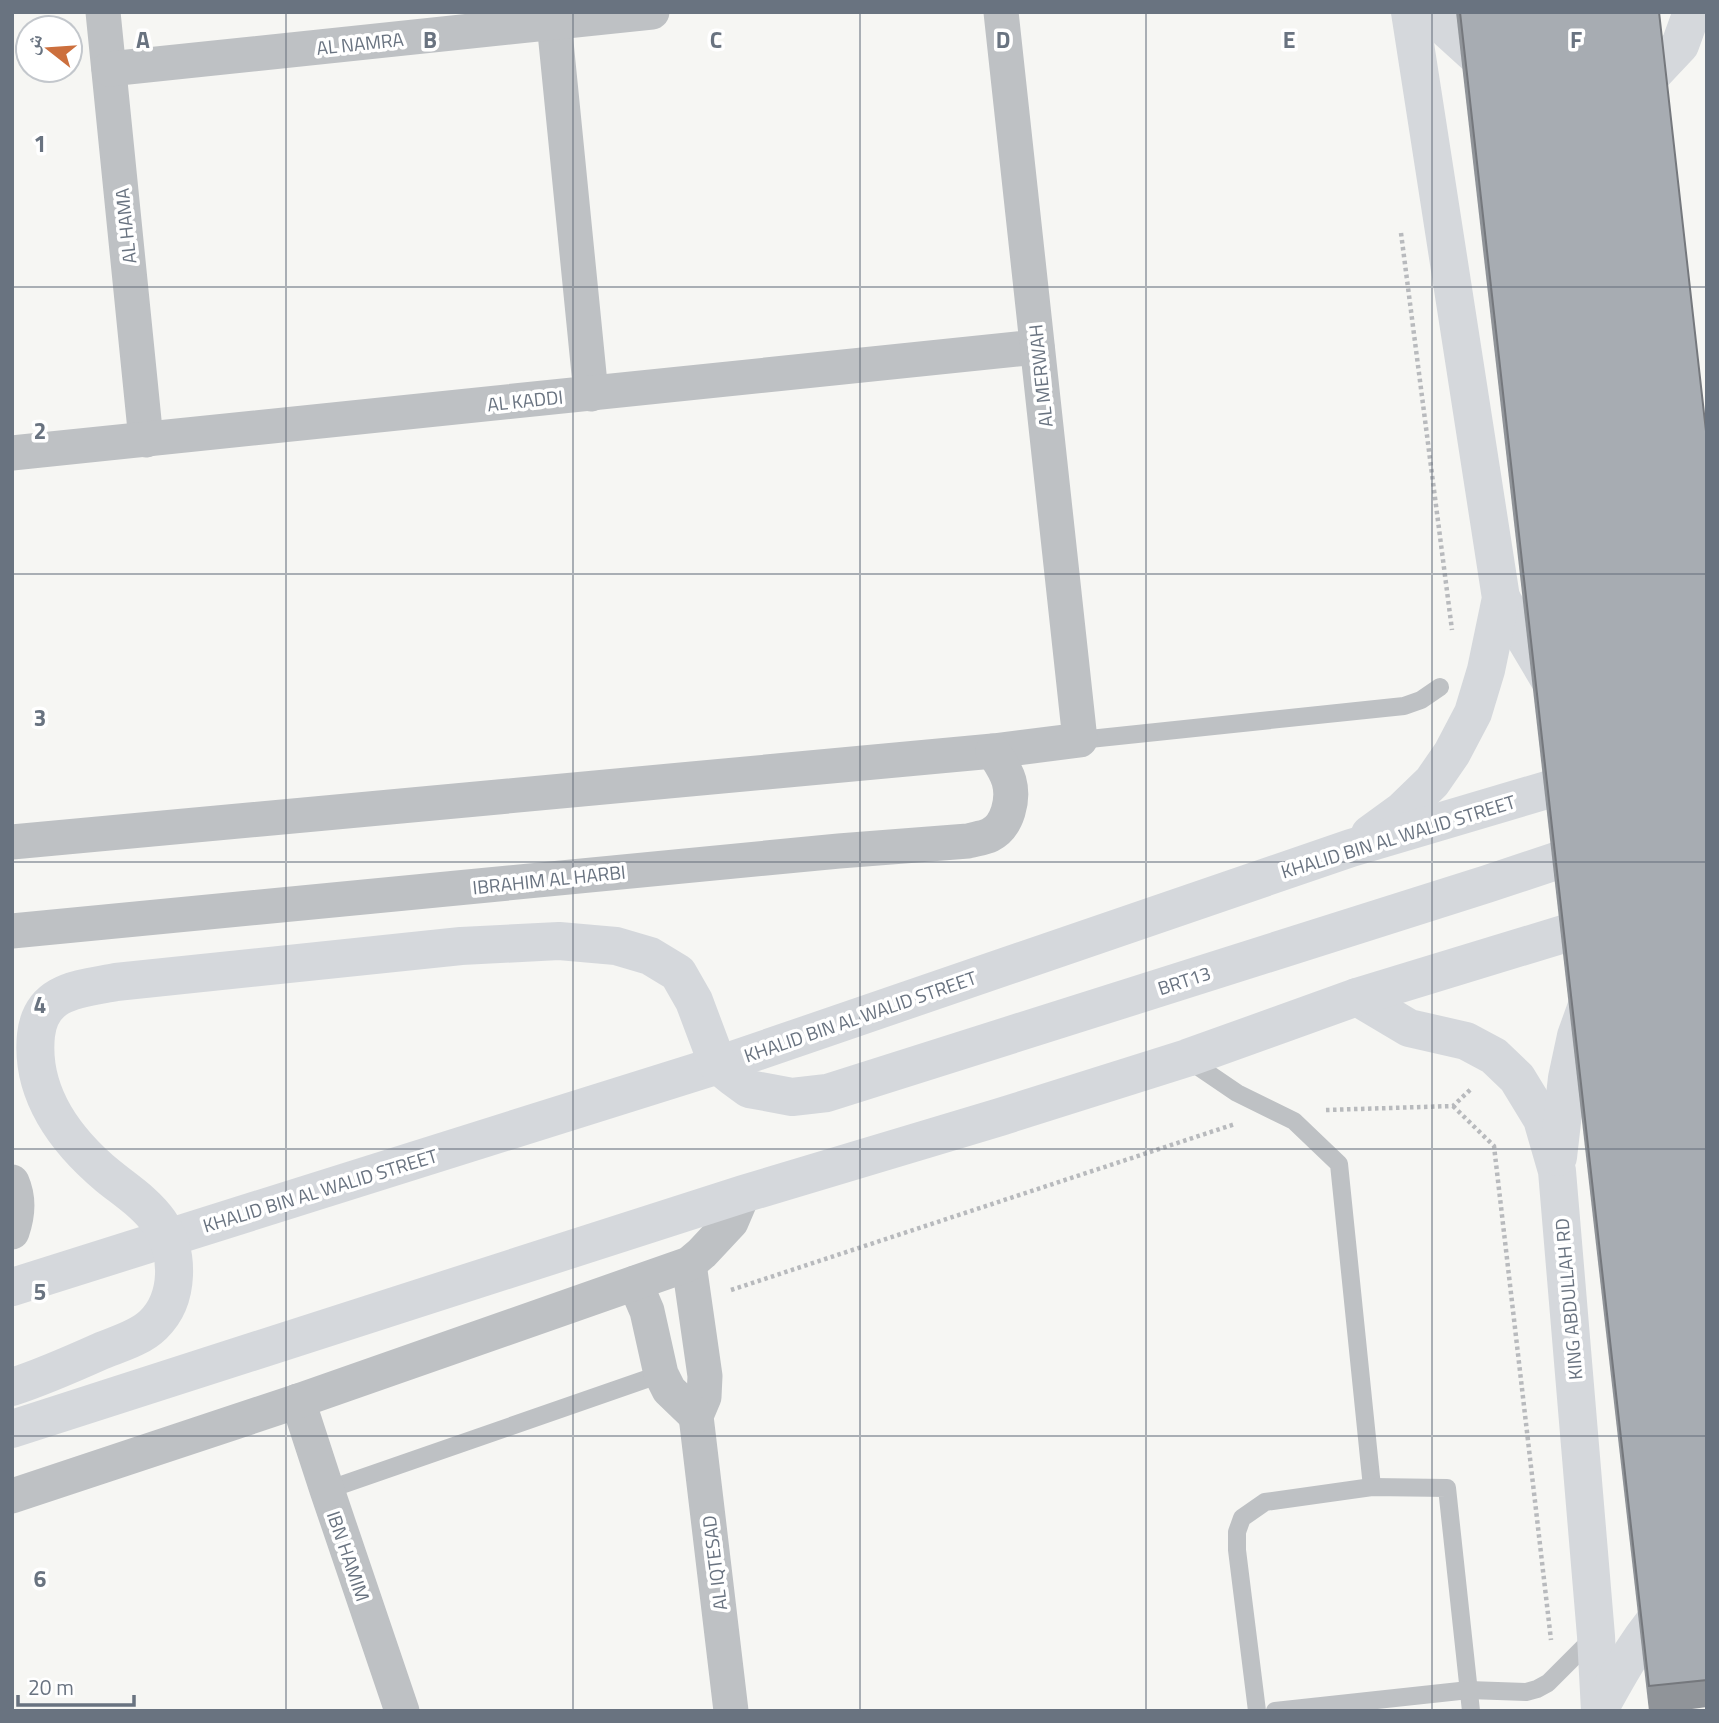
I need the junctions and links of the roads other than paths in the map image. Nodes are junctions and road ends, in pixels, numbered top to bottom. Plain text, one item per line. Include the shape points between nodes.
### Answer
1 (103, 12) edge
2 (652, 12) edge
3 (1001, 12) edge
4 (1410, 12) edge
5 (1428, 12) edge
6 (1692, 12) edge
7 (554, 22) junction
8 (109, 69) junction
9 (1530, 82) edge
10 (1588, 92) edge
11 (1037, 348) junction
12 (591, 394) junction
13 (146, 439) junction
14 (12, 453) edge
15 (1501, 597) junction
16 (1440, 687) dead end
17 (1080, 740) junction
18 (993, 751) junction
19 (12, 842) edge
20 (1351, 848) junction
21 (1701, 881) edge
22 (1616, 918) junction
23 (12, 931) edge
24 (1357, 997) junction
25 (1187, 1058) junction
26 (718, 1065) junction
27 (1557, 1171) junction
28 (12, 1182) edge
29 (743, 1194) junction
30 (12, 1232) edge
31 (167, 1238) junction
32 (689, 1264) junction
33 (635, 1283) junction
34 (12, 1287) edge
35 (661, 1374) junction
36 (12, 1387) edge
37 (298, 1401) junction
38 (696, 1416) junction
39 (12, 1429) edge
40 (1373, 1487) junction
41 (327, 1490) junction
42 (12, 1496) edge
43 (1707, 1576) edge
44 (1596, 1636) junction
45 (1469, 1690) junction
46 (1600, 1709) edge
47 (402, 1711) edge
48 (732, 1711) edge
49 (1257, 1711) edge
50 (1275, 1711) edge
51 (1471, 1711) edge

1 - 8 street, AL HAMA
2 - 7 street, AL NAMRA
3 - 11 street, AL MERWAH
4 - 15 main road
5 - 9 main road via 1482,61
6 - 10 main road via 1680,44 1647,80
7 - 8 street, AL NAMRA
7 - 12 street
8 - 13 street, AL HAMA
11 - 12 street, AL KADDI
11 - 17 street, AL MERWAH
12 - 13 street, AL KADDI
13 - 14 street, AL KADDI
15 - 20 main road via 1473,713 1452,753 1432,782
15 - 20 main road, KHALID BIN AL WALID STREET via 1579,727 1618,778
16 - 17 lane via 1404,706
17 - 18 street
18 - 19 street
18 - 23 street, IBRAHIM AL HARBI via 1009,782 1008,814 989,835 968,841
20 - 26 main road, KHALID BIN AL WALID STREET
21 - 22 main road
22 - 24 main road
22 - 26 main road, BRT13 via 1630,856 1487,884 827,1093 792,1097 749,1088
22 - 27 main road via 1571,1057
24 - 25 main road
24 - 27 main road, KING ABDULLAH RD via 1409,1028 1466,1041 1494,1056 1517,1078 1542,1119
25 - 29 main road
25 - 40 lane via 1237,1093 1294,1121 1339,1164
26 - 31 main road, KHALID BIN AL WALID STREET
26 - 31 main road via 678,973 650,956 616,946 559,941 461,946 116,982 62,995 48,1004 38,1021 35,1045 43,1093 53,1115 82,1153 142,1203
27 - 44 main road, KING ABDULLAH RD
28 - 30 street via 17,1194
29 - 32 street via 731,1222
29 - 39 main road
31 - 34 main road, KHALID BIN AL WALID STREET
31 - 36 main road via 174,1284 169,1302 152,1327
32 - 33 street
32 - 38 street, AL IQTESAD via 705,1376
33 - 35 street via 647,1311
33 - 37 street
35 - 38 street via 669,1390
35 - 41 lane
37 - 41 street, IBN HAMIM
37 - 42 street
38 - 48 street, AL IQTESAD
40 - 45 lane via 1447,1488
40 - 49 lane via 1265,1502 1242,1518 1237,1550
41 - 47 street, IBN HAMIM
43 - 46 main road via 1692,1582 1657,1617 1629,1655
44 - 45 lane via 1537,1689
44 - 46 main road, KING ABDULLAH RD
45 - 50 lane
45 - 51 lane

